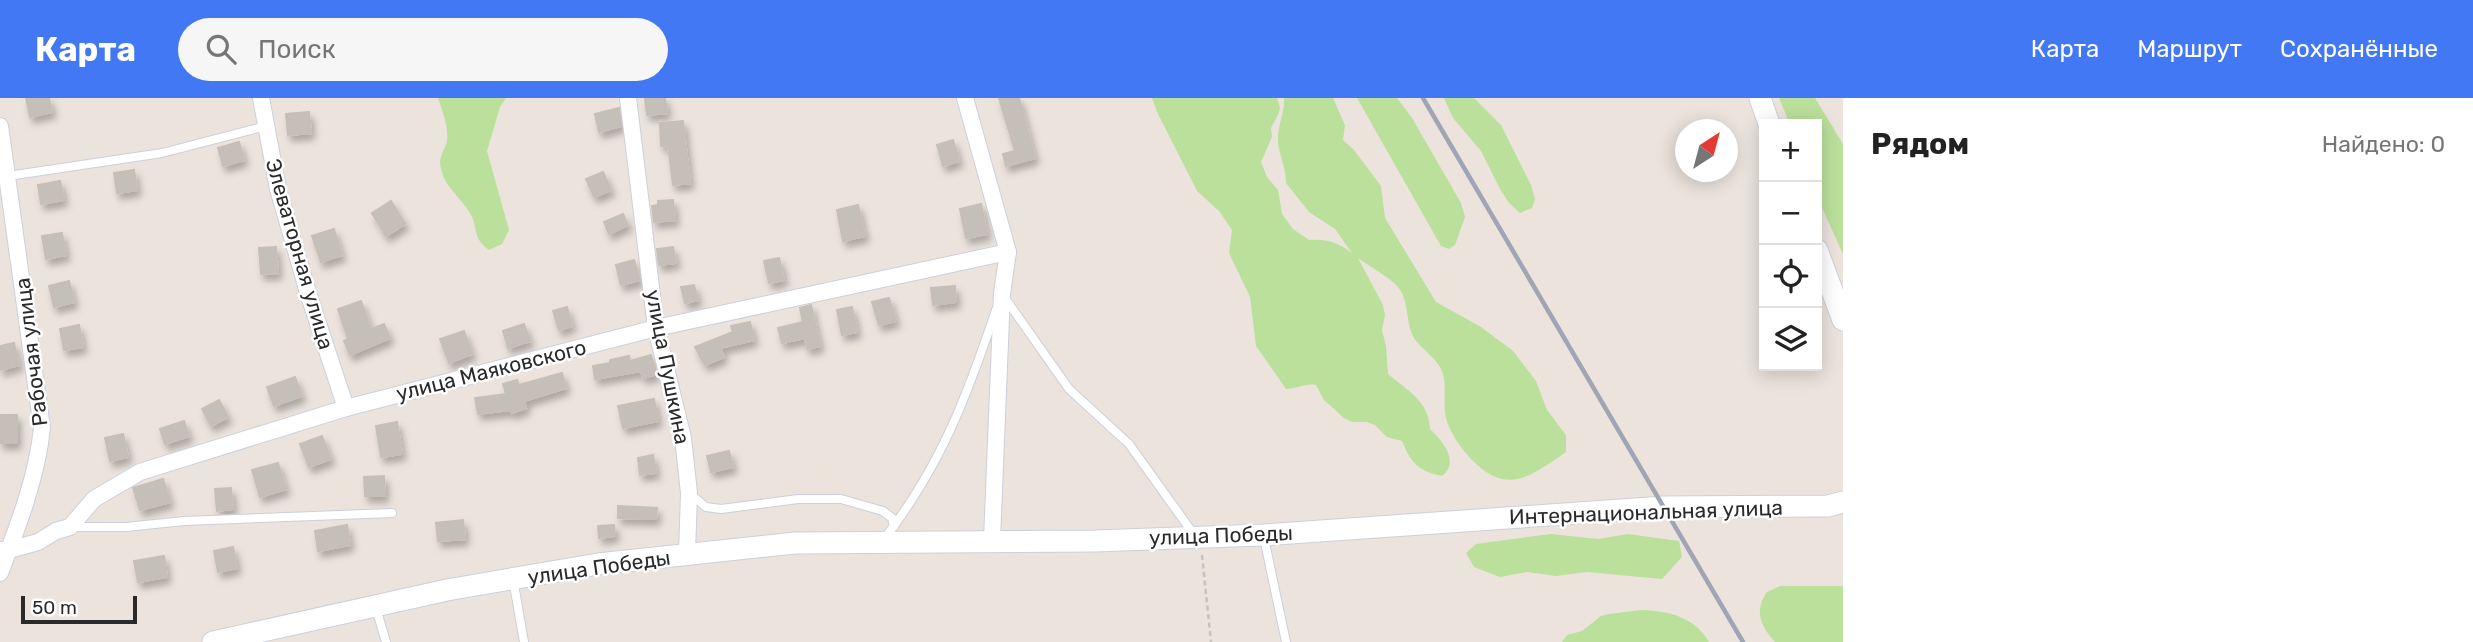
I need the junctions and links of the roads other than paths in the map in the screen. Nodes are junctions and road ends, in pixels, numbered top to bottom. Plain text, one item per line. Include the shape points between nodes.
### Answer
1 (261, 98) edge
2 (628, 98) edge
3 (965, 98) edge
4 (1760, 98) edge
5 (1767, 119) edge
6 (0, 126) edge
7 (266, 126) junction
8 (8, 176) junction
9 (1008, 252) junction
10 (1822, 263) edge
11 (1002, 293) junction
12 (1843, 320) edge
13 (656, 328) junction
14 (346, 408) junction
15 (689, 493) junction
16 (1838, 504) edge
17 (392, 513) dead end
18 (1449, 521) joint
19 (70, 527) junction
20 (888, 533) junction
21 (1263, 535) junction
22 (1196, 537) junction
23 (992, 540) junction
24 (4, 550) edge
25 (687, 554) junction
26 (0, 573) edge
27 (513, 579) junction
28 (375, 605) junction
29 (213, 642) edge
30 (386, 642) edge
31 (524, 642) edge
32 (1286, 642) edge

1 - 7 street, Элеваторная улица
2 - 13 street, улица Пушкина
3 - 9 street
4 - 5 street
6 - 8 street, Рабочая улица
7 - 8 lane via 162,153
7 - 14 street, Элеваторная улица via 278,189
8 - 24 street, Рабочая улица via 42,428 36,464
9 - 11 street
9 - 13 street, улица Маяковского
10 - 12 street
11 - 20 lane via 957,418
11 - 22 lane via 1069,389 1129,444
11 - 23 street
13 - 14 street, улица Маяковского
13 - 15 street, улица Пушкина via 683,438
14 - 19 street, улица Маяковского via 140,472 94,499
15 - 20 lane via 706,507 721,509 798,499 841,499 883,511 892,518
15 - 25 street, улица Пушкина
16 - 18 street, Интернациональная улица via 1664,507
17 - 19 lane
18 - 21 street, улица Победы
19 - 24 street, улица Маяковского via 38,542
20 - 23 street, улица Победы
20 - 25 street, улица Победы
21 - 22 street, улица Победы
21 - 32 lane
22 - 23 street, улица Победы
24 - 26 street, Рабочая улица
25 - 27 street, улица Победы
27 - 28 street, улица Победы
27 - 31 lane
28 - 29 street, улица Победы
28 - 30 lane

